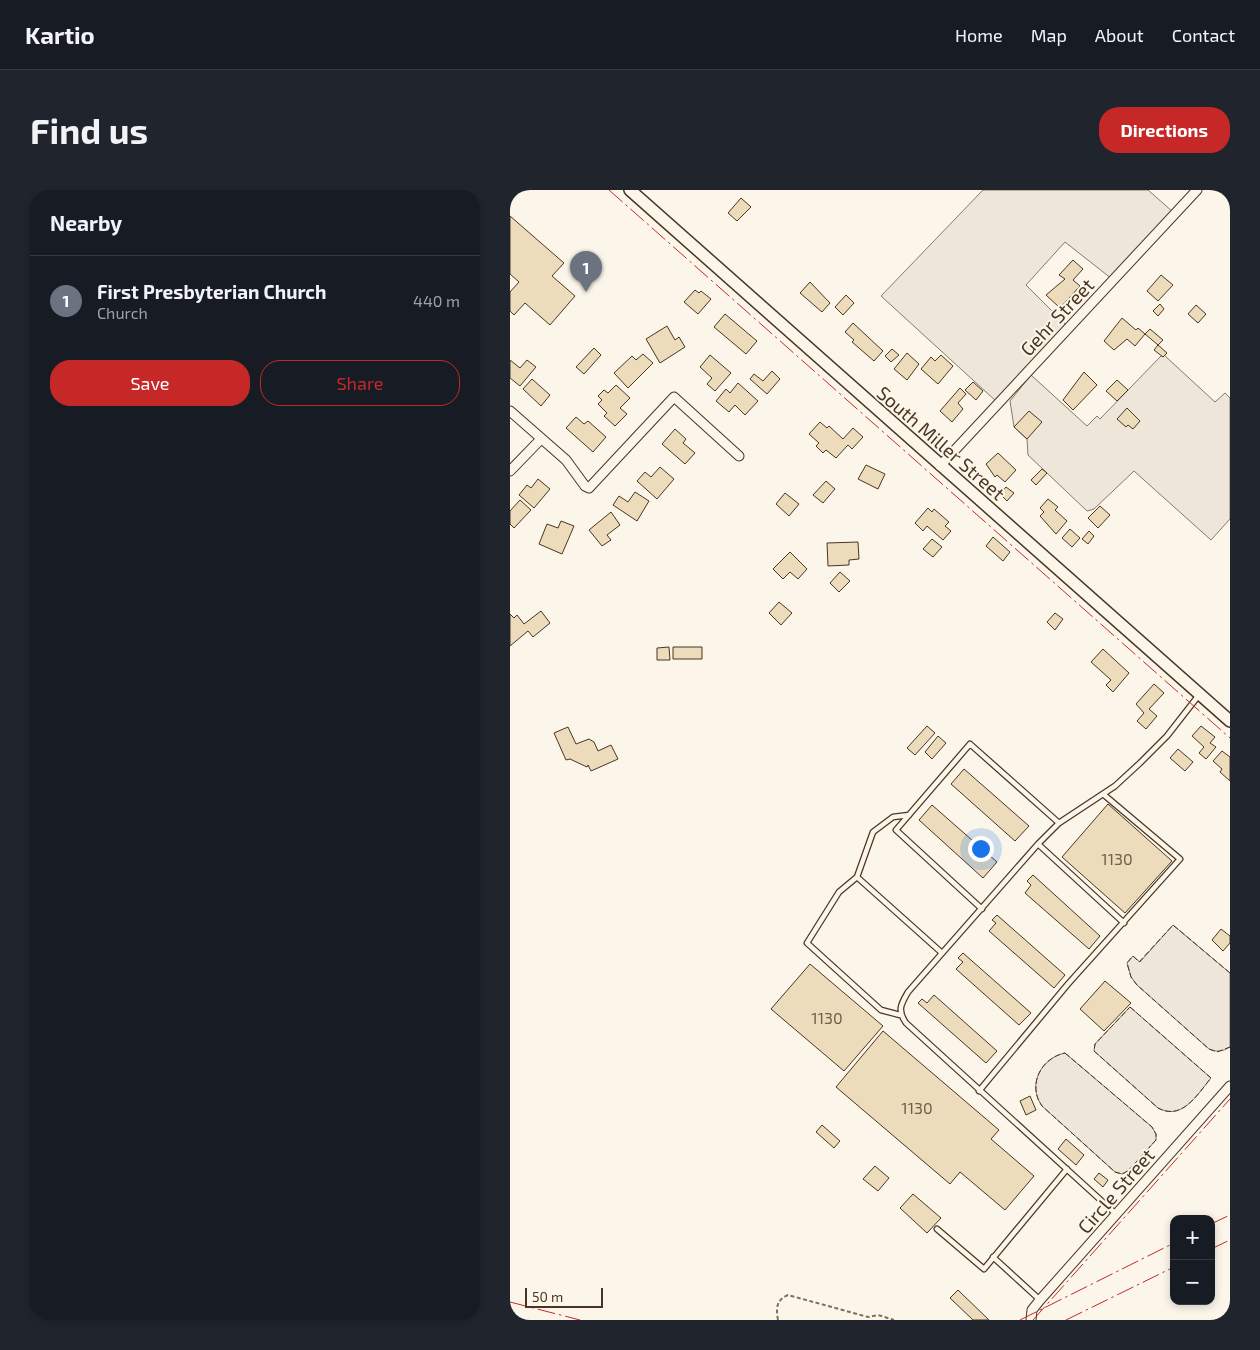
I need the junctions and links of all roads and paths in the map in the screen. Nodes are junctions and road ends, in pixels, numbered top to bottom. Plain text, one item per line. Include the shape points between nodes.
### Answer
1 (630, 190) edge
2 (1197, 190) edge
3 (510, 411) edge
4 (541, 439) junction
5 (739, 456) dead end
6 (940, 466) junction
7 (510, 472) edge
8 (1199, 695) junction
9 (1230, 722) edge
10 (1103, 794) junction
11 (909, 815) junction
12 (1059, 823) junction
13 (1038, 844) junction
14 (857, 877) junction
15 (982, 909) junction
16 (1124, 923) junction
17 (942, 953) junction
18 (900, 1015) junction
19 (1230, 1086) edge
20 (979, 1091) junction
21 (1067, 1169) junction
22 (1116, 1214) junction
23 (936, 1229) dead end
24 (993, 1258) junction
25 (1040, 1300) junction
26 (868, 1317) junction
27 (778, 1320) edge
28 (870, 1320) edge
29 (894, 1320) edge
30 (1031, 1320) edge

1 - 6 street, South Miller Street
2 - 6 street, Gehr Street
3 - 4 street
4 - 5 street via 566,460 590,488 674,397
4 - 7 street
6 - 8 street, South Miller Street
8 - 9 street, South Miller Street
8 - 10 lane via 1167,736
10 - 12 lane
10 - 16 lane via 1180,859
11 - 12 lane via 970,744
11 - 14 lane via 893,817 873,832
11 - 15 lane via 896,830
12 - 13 lane
13 - 15 lane
13 - 16 lane
14 - 17 lane
14 - 18 lane via 839,892 807,943 881,1010
15 - 17 lane
16 - 20 lane via 1068,984
17 - 18 lane via 908,992 900,1007
18 - 20 lane
19 - 22 street, Circle Street
20 - 21 lane
21 - 22 lane
21 - 24 lane
22 - 25 street, Circle Street
23 - 24 lane via 984,1269
24 - 25 lane
25 - 30 street, Circle Street via 1032,1310
26 - 27 path via 788,1295 776,1306
26 - 28 path
26 - 29 path via 878,1315

